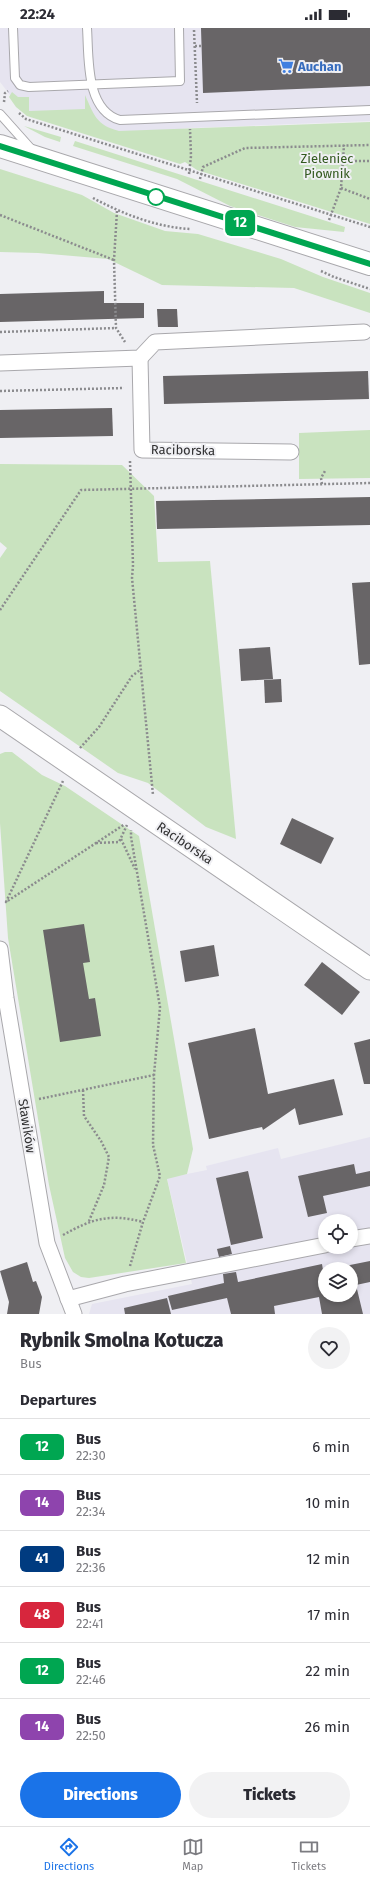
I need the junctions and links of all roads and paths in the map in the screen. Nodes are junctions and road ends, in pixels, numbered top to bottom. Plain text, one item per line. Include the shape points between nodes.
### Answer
1 (13, 28) edge
2 (87, 28) edge
3 (179, 28) edge
4 (195, 46) dead end
5 (201, 46) dead end
6 (93, 85) junction
7 (4, 103) dead end
8 (10, 105) dead end
9 (15, 110) dead end
10 (370, 110) edge
11 (0, 114) edge
12 (190, 130) dead end
13 (70, 133) junction
14 (70, 137) dead end
15 (344, 145) junction
16 (370, 145) edge
17 (0, 146) edge
18 (39, 159) junction
19 (343, 161) junction
20 (370, 161) edge
21 (190, 170) junction
22 (189, 174) dead end
23 (201, 174) junction
24 (200, 179) dead end
25 (341, 188) junction
26 (370, 198) edge
27 (117, 211) dead end
28 (0, 215) edge
29 (331, 215) junction
30 (330, 220) dead end
31 (370, 227) edge
32 (347, 257) junction
33 (114, 260) junction
34 (370, 264) edge
35 (370, 274) edge
36 (116, 328) junction
37 (0, 332) edge
38 (364, 332) dead end
39 (121, 337) dead end
40 (140, 358) junction
41 (0, 362) edge
42 (141, 388) junction
43 (0, 391) edge
44 (142, 450) junction
45 (291, 452) dead end
46 (325, 471) dead end
47 (370, 483) edge
48 (322, 484) junction
49 (131, 488) junction
50 (0, 610) edge
51 (140, 670) junction
52 (0, 716) edge
53 (65, 772) junction
54 (153, 795) dead end
55 (130, 832) dead end
56 (121, 839) junction
57 (96, 843) junction
58 (137, 873) junction
59 (0, 949) edge
60 (366, 962) edge
61 (1, 968) edge
62 (154, 1075) junction
63 (83, 1090) junction
64 (35, 1100) dead end
65 (89, 1221) junction
66 (143, 1222) junction
67 (370, 1236) edge
68 (57, 1238) dead end
69 (358, 1238) edge
70 (318, 1246) edge
71 (125, 1284) junction
72 (68, 1299) junction
73 (74, 1314) edge

1 - 6 lane via 14,78 20,85
2 - 6 lane via 89,74
3 - 6 lane via 180,81
4 - 5 path
6 - 10 lane via 102,110 120,120
7 - 8 path
9 - 13 path via 26,119
11 - 18 lane
12 - 21 path
13 - 14 path
13 - 21 path
15 - 16 path
15 - 19 path
15 - 23 path via 245,148 203,167
17 - 18 main road
18 - 32 main road
19 - 20 path
19 - 25 path
21 - 22 path
21 - 23 path
23 - 24 path
23 - 29 path
25 - 26 path
25 - 29 path
27 - 33 path
28 - 33 path
29 - 30 path
29 - 31 path
32 - 34 main road
32 - 35 lane
33 - 36 path
36 - 37 path
36 - 39 path
38 - 40 street via 155,342
40 - 41 street
40 - 42 street, Raciborska
42 - 43 path
42 - 44 street, Raciborska
44 - 45 street, Raciborska
44 - 49 path via 130,457
46 - 48 path via 321,478
47 - 48 path
48 - 49 path
49 - 50 path via 81,490
49 - 51 path via 132,578
51 - 53 path via 132,676 99,727
51 - 54 path
52 - 53 street, Raciborska
53 - 57 path via 6,902
53 - 60 street, Raciborska
55 - 58 path
56 - 57 path via 119,842
56 - 57 path via 128,823
56 - 58 path
58 - 62 path via 160,1007
59 - 61 street, Sławików
61 - 72 street, Sławików via 47,1243
62 - 63 path
62 - 66 path via 153,1146 160,1176
63 - 64 path
63 - 65 path via 84,1116 109,1156 104,1184
65 - 66 path via 116,1218
65 - 68 path
66 - 71 path
67 - 69 street
70 - 71 street
71 - 72 street
72 - 73 street, Sławików

